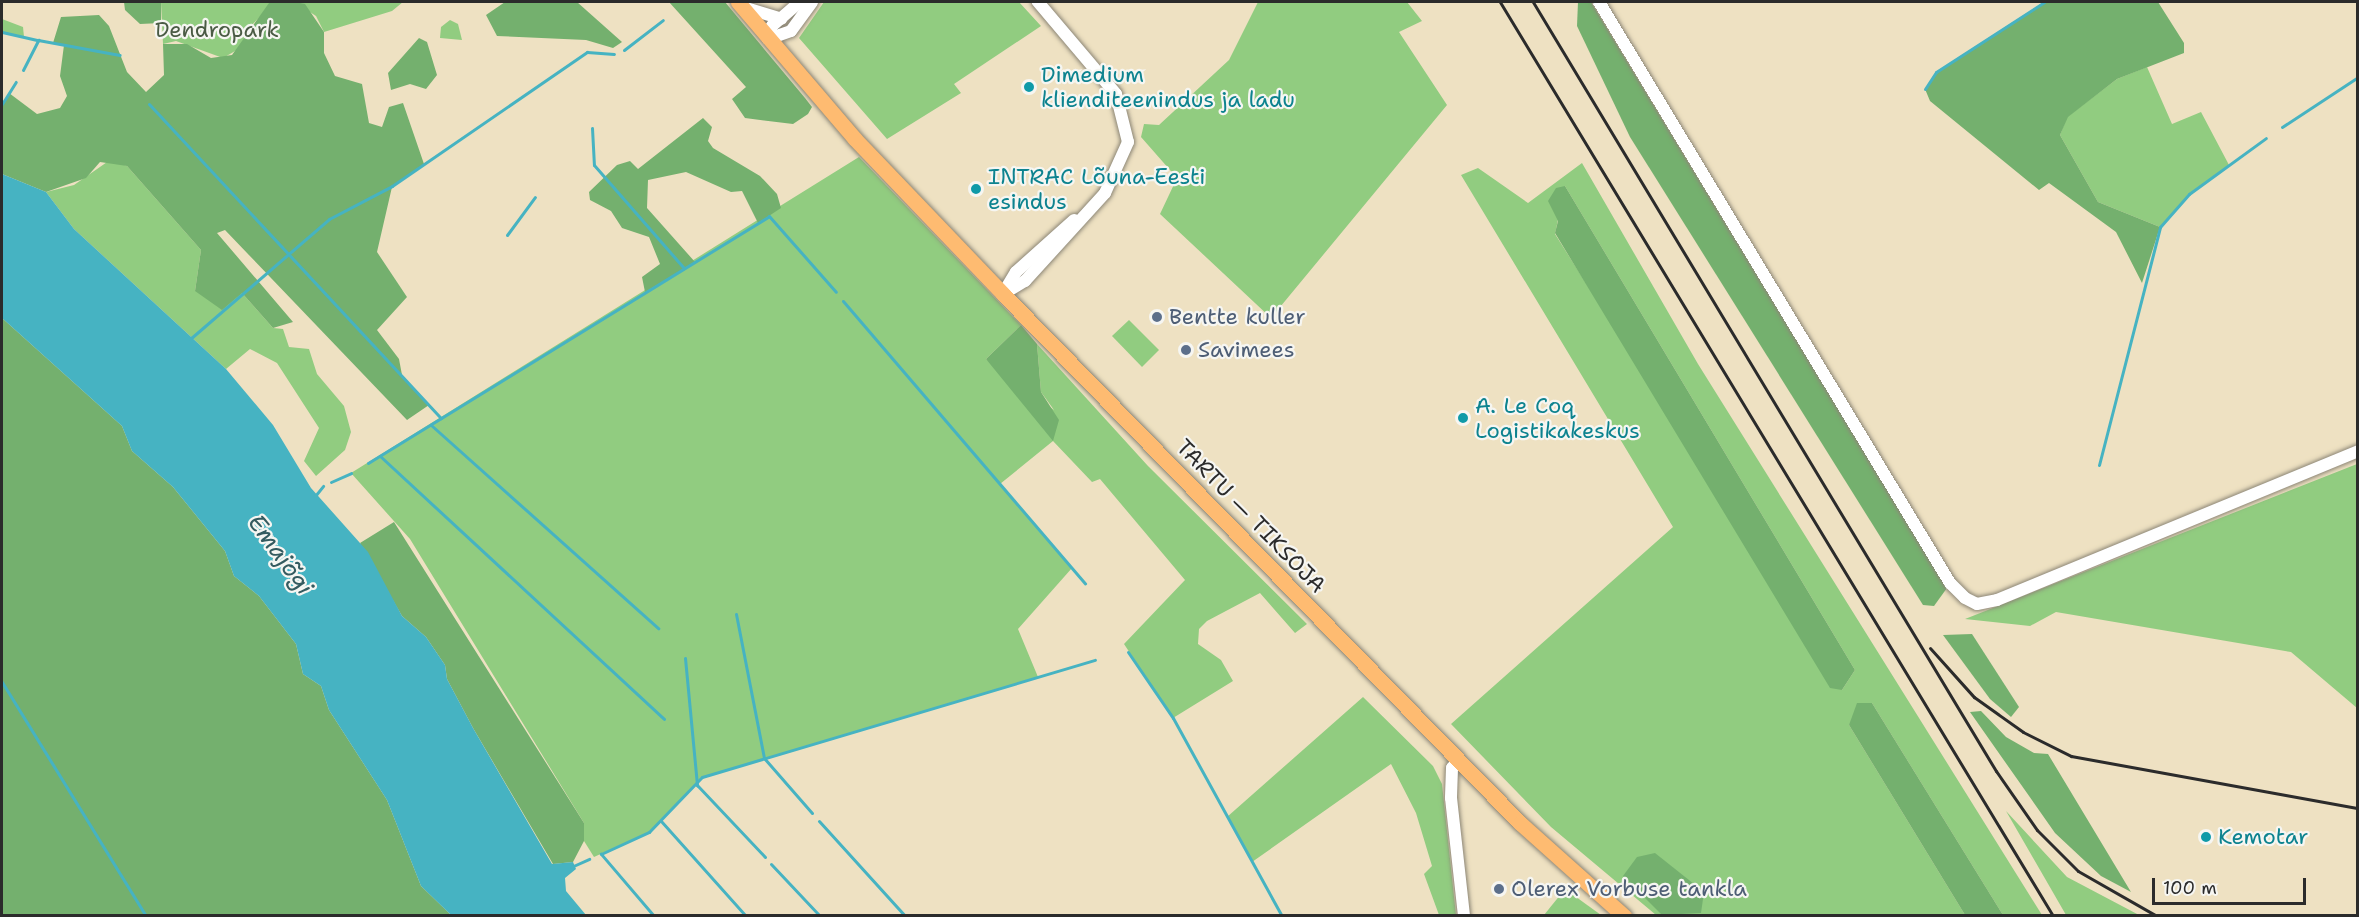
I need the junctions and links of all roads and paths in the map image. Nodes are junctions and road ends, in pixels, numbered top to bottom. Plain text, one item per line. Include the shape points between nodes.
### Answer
1 (800, 2) edge
2 (813, 2) edge
3 (1038, 2) edge
4 (1599, 2) edge
5 (739, 3) edge
6 (781, 19) junction
7 (768, 39) junction
8 (1003, 294) junction
9 (2358, 451) edge
10 (1458, 761) junction
11 (1464, 915) edge
12 (1624, 915) edge

1 - 6 street
2 - 7 street via 791,31
3 - 8 street via 1109,82 1125,117 1128,142 1121,164 1085,213 1016,272
4 - 9 street via 1950,583 1965,598 1977,604 1997,600
5 - 6 street via 760,16
5 - 7 main road, TARTU — TIKSOJA
6 - 7 street
7 - 8 main road, TARTU — TIKSOJA via 855,139
8 - 10 main road, TARTU — TIKSOJA
10 - 11 street via 1452,768 1451,798
10 - 12 main road, TARTU — TIKSOJA

